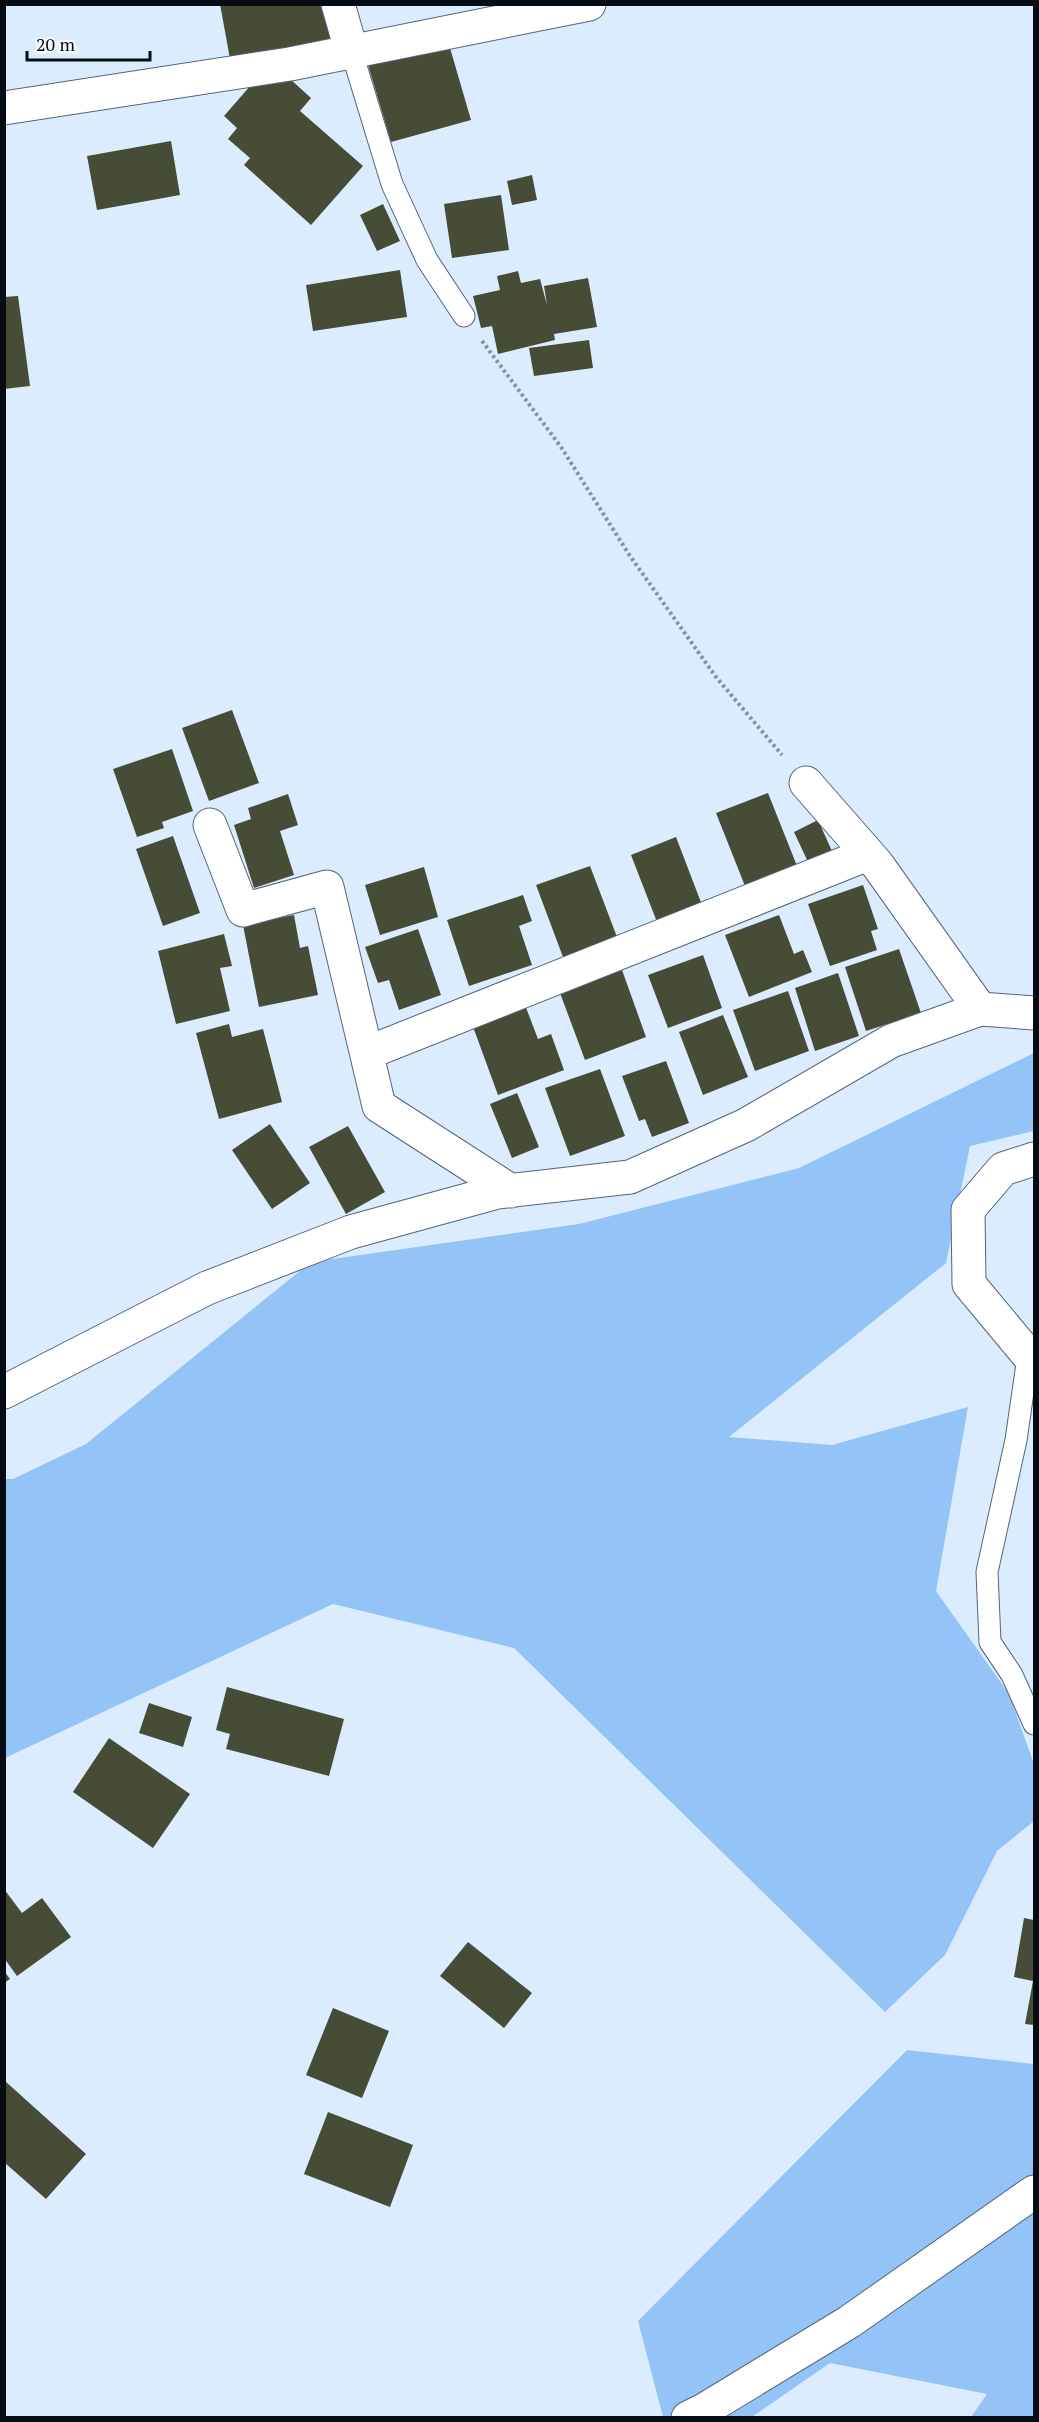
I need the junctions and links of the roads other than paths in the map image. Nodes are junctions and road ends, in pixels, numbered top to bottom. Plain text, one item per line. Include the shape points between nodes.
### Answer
1 (338, 4) edge
2 (589, 4) edge
3 (352, 53) junction
4 (4, 108) edge
5 (464, 316) road end
6 (806, 783) road end
7 (210, 825) dead end
8 (868, 854) junction
9 (980, 1009) junction
10 (1035, 1012) edge
11 (367, 1053) junction
12 (1035, 1159) edge
13 (511, 1191) junction
14 (1031, 1360) edge
15 (4, 1392) edge
16 (1035, 1724) edge
17 (1035, 2192) edge
18 (688, 2418) edge

1 - 3 street
2 - 3 street
3 - 4 street
3 - 5 lane via 392,184 427,260
6 - 8 street
7 - 11 street via 243,910 327,887
8 - 9 street
8 - 11 street
9 - 10 street
9 - 13 street via 891,1041 746,1125 630,1177
11 - 13 street via 379,1106
12 - 14 street via 1003,1169 968,1210 969,1284
13 - 15 street via 351,1232 207,1288
14 - 16 lane via 987,1572 990,1642 1012,1675
17 - 18 street via 849,2322

